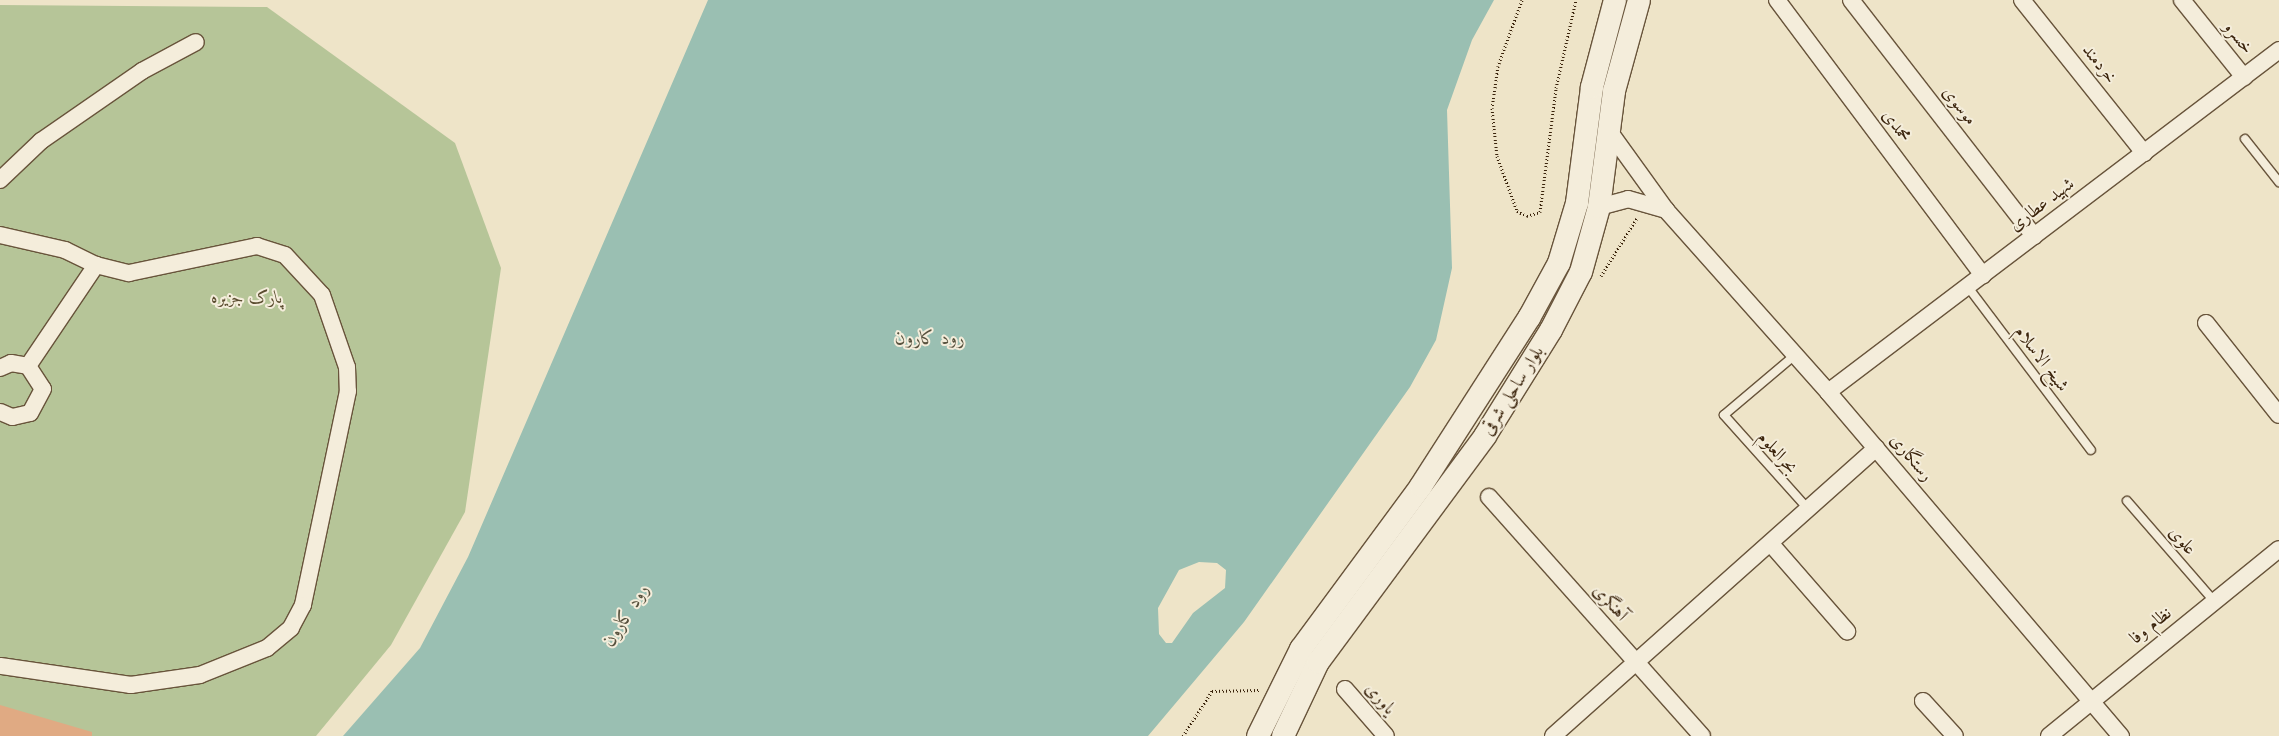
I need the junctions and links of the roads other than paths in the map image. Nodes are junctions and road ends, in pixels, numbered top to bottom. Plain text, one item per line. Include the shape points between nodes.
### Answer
1 (1615, 0) edge
2 (1639, 0) edge
3 (1777, 0) edge
4 (1851, 0) edge
5 (2022, 0) edge
6 (2182, 0) edge
7 (196, 42) dead end
8 (2279, 50) edge
9 (2244, 77) junction
10 (1609, 131) junction
11 (2245, 139) dead end
12 (2144, 153) junction
13 (0, 180) edge
14 (2279, 182) edge
15 (1600, 207) junction
16 (1666, 210) junction
17 (0, 234) edge
18 (2034, 236) junction
19 (96, 265) junction
20 (1983, 275) junction
21 (1968, 286) junction
22 (2206, 323) dead end
23 (1796, 355) junction
24 (28, 366) junction
25 (0, 368) edge
26 (1828, 392) junction
27 (1, 415) edge
28 (2279, 415) edge
29 (1876, 448) junction
30 (2091, 450) dead end
31 (1489, 497) dead end
32 (2127, 501) dead end
33 (1808, 510) junction
34 (1771, 544) junction
35 (2279, 549) edge
36 (2214, 601) junction
37 (1847, 631) dead end
38 (1638, 664) junction
39 (0, 666) edge
40 (1301, 671) junction
41 (1345, 689) dead end
42 (1922, 701) dead end
43 (2091, 701) junction
44 (1258, 736) edge
45 (1283, 736) edge
46 (1386, 736) edge
47 (1553, 736) edge
48 (1702, 736) edge
49 (1955, 736) edge
50 (2049, 736) edge
51 (2121, 736) edge

1 - 40 main road, بلوار ساحلی شرقی via 1592,87 1577,203 1559,263 1529,318
2 - 10 main road, بلوار ساحلی شرقی via 1614,91
3 - 20 street, محمدی
4 - 18 street, موسوی
5 - 12 street, خردمند
6 - 9 street, خسرو
7 - 13 street via 142,71 41,141
8 - 9 street, شهید عطاری
9 - 12 street, شهید عطاری
10 - 15 main road, بلوار ساحلی شرقی
10 - 16 street, رستگاری
11 - 14 lane
12 - 18 street, شهید عطاری
15 - 16 street via 1628,200
15 - 40 main road, بلوار ساحلی شرقی via 1581,272 1551,330 1440,501
16 - 23 street, رستگاری
17 - 19 street via 65,250
18 - 20 street, شهید عطاری
19 - 24 street
19 - 39 street via 129,272 257,246 285,255 322,295 342,350 348,391 303,605 291,628 267,648 224,667 169,682 92,682
20 - 21 street, شهید عطاری
21 - 26 street, شهید عطاری
21 - 30 lane, شیخ الاسلام
22 - 28 street
23 - 26 street, رستگاری
23 - 33 lane, بحرالعلوم via 1724,415
24 - 25 street via 11,363
24 - 27 street via 41,380 37,406 22,416
26 - 29 street, رستگاری
29 - 33 street
29 - 43 street, رستگاری
31 - 38 street, آهنگری
32 - 36 lane, علوی
33 - 34 street
34 - 37 street
34 - 38 street
35 - 36 street, نظام وفا
36 - 43 street, نظام وفا
38 - 47 street
38 - 48 street, آهنگری
40 - 44 main road, بلوار ساحلی شرقی via 1280,690
40 - 45 main road, بلوار ساحلی شرقی
41 - 46 street, یاوری
42 - 49 street
43 - 50 street, نظام وفا
43 - 51 street, رستگاری

